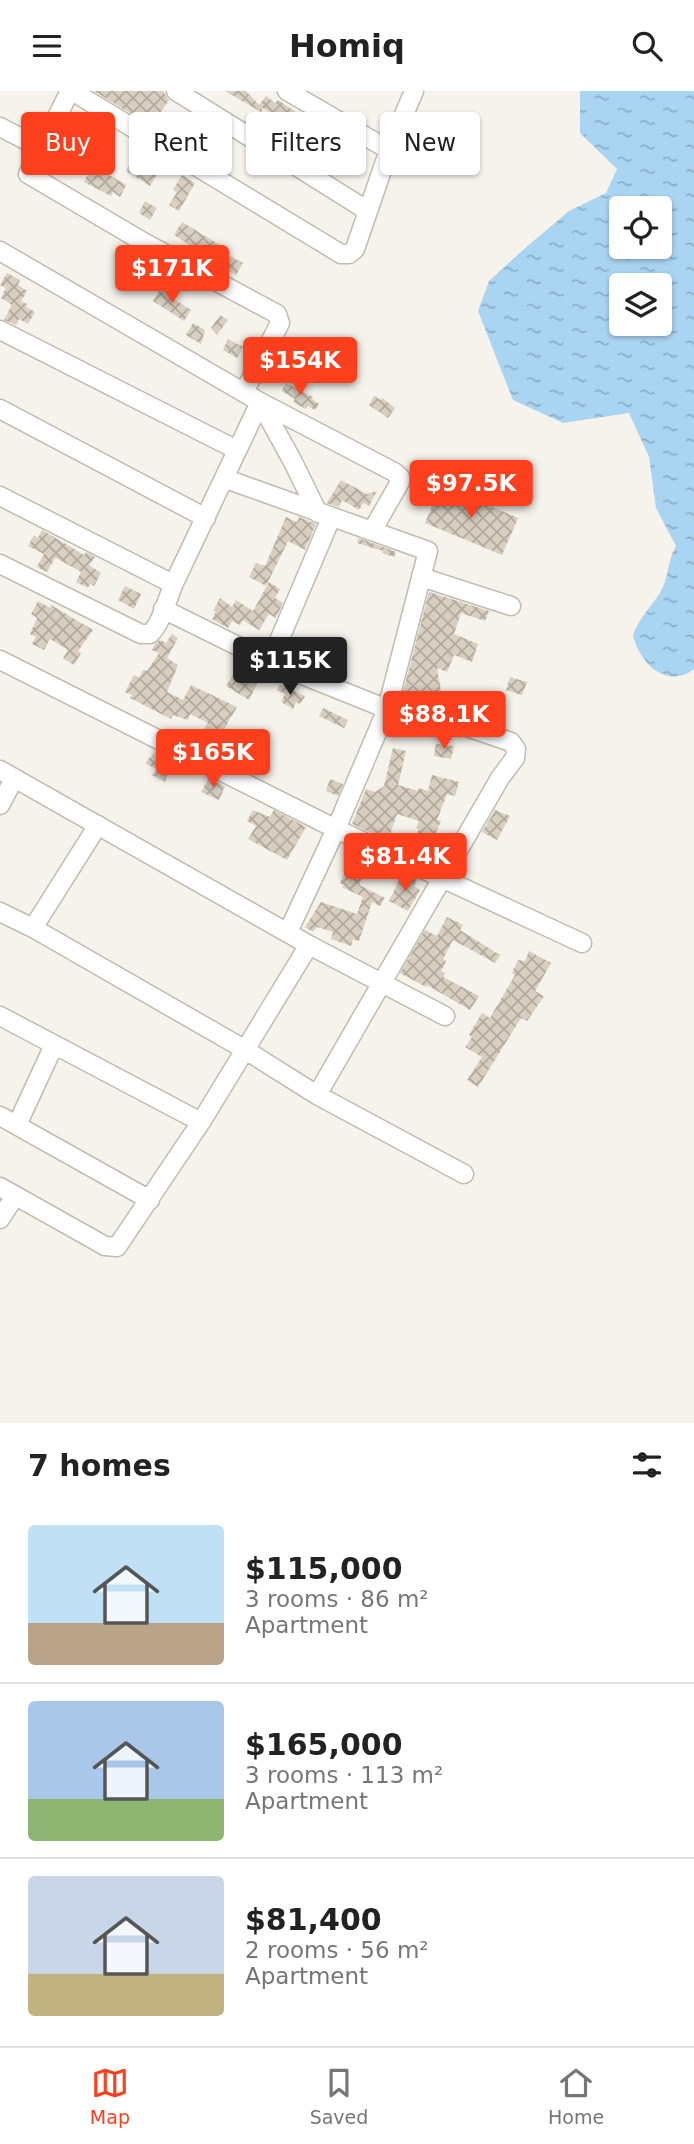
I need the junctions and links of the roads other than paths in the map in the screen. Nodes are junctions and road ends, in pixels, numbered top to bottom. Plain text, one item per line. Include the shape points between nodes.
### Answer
1 (71, 91) edge
2 (176, 91) edge
3 (287, 91) edge
4 (414, 91) edge
5 (60, 112) edge
6 (405, 112) edge
7 (0, 127) edge
8 (21, 138) edge
9 (380, 145) edge
10 (30, 175) edge
11 (380, 175) edge
12 (368, 211) junction
13 (5, 253) edge
14 (0, 273) edge
15 (0, 330) edge
16 (252, 397) junction
17 (0, 408) edge
18 (237, 450) junction
19 (226, 479) junction
20 (2, 501) edge
21 (324, 516) junction
22 (206, 518) junction
23 (372, 531) junction
24 (0, 564) edge
25 (421, 577) junction
26 (173, 584) junction
27 (512, 606) dead end
28 (163, 610) junction
29 (0, 660) edge
30 (270, 662) junction
31 (387, 709) junction
32 (7, 775) edge
33 (0, 805) edge
34 (97, 825) junction
35 (336, 829) junction
36 (443, 877) junction
37 (0, 912) edge
38 (33, 928) junction
39 (288, 932) junction
40 (582, 943) dead end
41 (309, 945) junction
42 (383, 982) junction
43 (0, 1016) edge
44 (445, 1016) dead end
45 (54, 1045) junction
46 (244, 1049) junction
47 (317, 1095) junction
48 (0, 1116) edge
49 (201, 1122) junction
50 (17, 1125) junction
51 (464, 1174) dead end
52 (7, 1191) edge
53 (150, 1200) junction
54 (0, 1219) edge

1 - 5 street
1 - 12 street via 341,254 355,249
2 - 12 street
3 - 9 street
4 - 6 street
7 - 8 street
10 - 16 street via 277,314 279,323
11 - 12 street
13 - 14 street
13 - 16 street
15 - 18 street
16 - 18 street
16 - 21 street
16 - 23 street via 400,477
17 - 22 street
18 - 19 street
19 - 21 street
19 - 22 street
20 - 26 street
21 - 23 street
21 - 30 street
22 - 26 street
23 - 25 street via 428,551
24 - 28 street via 141,634 156,628
25 - 27 street
25 - 31 street
26 - 28 street
28 - 30 street
29 - 35 street
30 - 31 street
31 - 35 street
31 - 36 street via 467,727 511,742 516,749
32 - 33 street
32 - 34 street
34 - 38 street
34 - 39 street
35 - 36 street
35 - 39 street
36 - 40 street
36 - 42 street
37 - 38 street
38 - 46 street
39 - 41 street
41 - 42 street
41 - 46 street
42 - 44 street
42 - 47 street
43 - 45 street
45 - 49 street
45 - 50 street
46 - 47 street
46 - 49 street
47 - 51 street
48 - 50 street
49 - 53 street
50 - 53 street
52 - 53 street via 112,1247 117,1247
52 - 54 street

